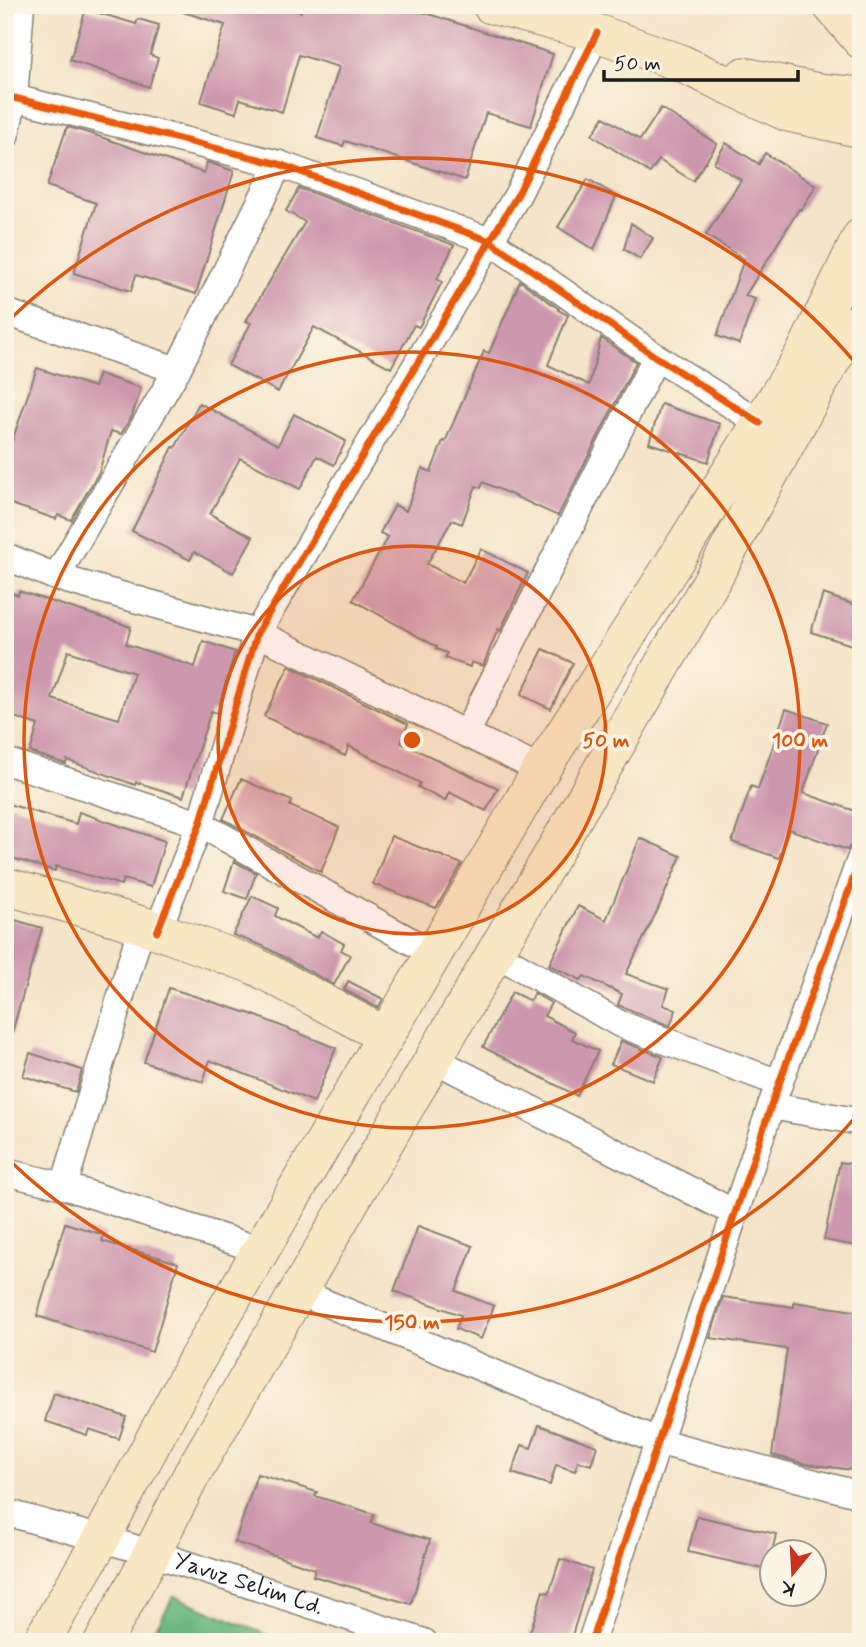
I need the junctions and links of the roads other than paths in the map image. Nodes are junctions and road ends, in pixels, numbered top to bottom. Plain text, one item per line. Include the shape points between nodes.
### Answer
1 (21, 5) edge
2 (491, 5) edge
3 (831, 5) edge
4 (597, 33) junction
5 (861, 40) edge
6 (678, 62) junction
7 (861, 96) edge
8 (14, 98) junction
9 (861, 129) edge
10 (5, 136) edge
11 (278, 164) junction
12 (861, 237) edge
13 (490, 242) junction
14 (5, 312) edge
15 (861, 320) edge
16 (656, 357) junction
17 (177, 370) junction
18 (760, 423) junction
19 (5, 556) edge
20 (56, 577) junction
21 (257, 633) junction
22 (466, 734) junction
23 (5, 761) edge
24 (541, 770) junction
25 (200, 824) junction
26 (861, 857) edge
27 (5, 886) edge
28 (149, 929) junction
29 (495, 953) junction
30 (433, 954) junction
31 (386, 1036) junction
32 (433, 1059) junction
33 (775, 1094) junction
34 (861, 1122) edge
35 (5, 1172) edge
36 (64, 1186) junction
37 (735, 1213) junction
38 (260, 1250) junction
39 (299, 1292) junction
40 (660, 1441) junction
41 (861, 1495) edge
42 (5, 1512) edge
43 (101, 1539) junction
44 (152, 1553) junction
45 (41, 1642) edge
46 (103, 1642) edge
47 (424, 1642) edge
48 (591, 1642) edge

1 - 8 street
2 - 4 main road
3 - 5 main road
4 - 6 main road
4 - 13 street
6 - 7 main road via 819,92
6 - 9 main road via 788,113
8 - 10 street
8 - 11 street
11 - 13 street
11 - 17 street
12 - 18 main road via 805,352
13 - 16 street
13 - 21 street
14 - 17 street
15 - 29 main road via 832,358 712,580
16 - 18 street
16 - 22 street
17 - 20 street
18 - 24 main road
19 - 20 street
20 - 21 street
21 - 22 street
21 - 25 street
22 - 24 street
23 - 25 street
24 - 30 main road
25 - 28 street
25 - 30 street
26 - 33 street
27 - 28 main road
28 - 31 main road via 253,965
28 - 36 street
29 - 32 main road
29 - 33 street via 620,1024
30 - 31 main road
31 - 38 main road
32 - 37 street
32 - 39 main road
33 - 34 street
33 - 37 street
35 - 36 street
36 - 38 street
37 - 40 street
38 - 43 main road
39 - 40 street
39 - 44 main road via 192,1474
40 - 41 street
40 - 48 street
42 - 43 street, Yavuz Selim Cd.
43 - 44 street, Yavuz Selim Cd.
43 - 45 main road
44 - 46 main road
44 - 47 street, Yavuz Selim Cd.

